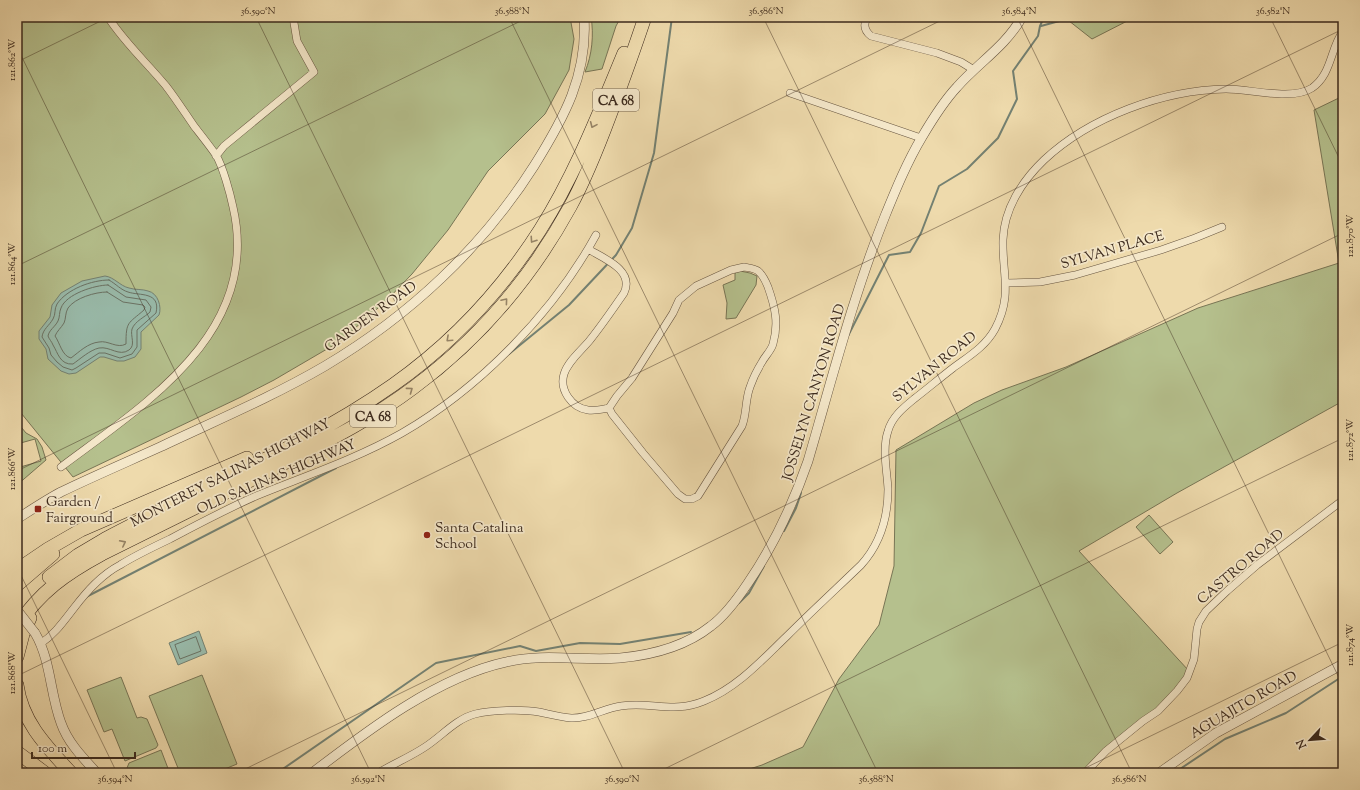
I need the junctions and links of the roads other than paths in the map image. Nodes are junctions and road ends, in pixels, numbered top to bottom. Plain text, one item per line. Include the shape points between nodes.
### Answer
1 (108, 17) edge
2 (293, 17) edge
3 (584, 17) edge
4 (637, 17) edge
5 (645, 17) edge
6 (1022, 17) edge
7 (866, 20) dead end
8 (1343, 31) edge
9 (974, 70) junction
10 (790, 93) dead end
11 (921, 138) junction
12 (216, 156) junction
13 (1222, 226) dead end
14 (596, 235) dead end
15 (588, 249) junction
16 (1006, 283) junction
17 (610, 408) junction
18 (341, 418) junction
19 (62, 467) dead end
20 (1343, 500) edge
21 (136, 507) junction
22 (17, 519) edge
23 (88, 561) junction
24 (17, 570) edge
25 (17, 585) edge
26 (17, 610) edge
27 (17, 614) edge
28 (17, 626) edge
29 (40, 644) junction
30 (17, 657) edge
31 (1343, 664) edge
32 (17, 686) edge
33 (17, 752) edge
34 (45, 773) edge
35 (71, 773) edge
36 (97, 773) edge
37 (312, 773) edge
38 (378, 773) edge
39 (1085, 773) edge
40 (1159, 773) edge

1 - 12 street via 116,30 166,86
2 - 12 street via 297,41 314,72 224,146
3 - 22 street, GARDEN ROAD via 585,37 581,66 572,99 554,134 502,212 450,270 420,298 367,339 313,372 262,399 60,493
4 -> 18 highway, MONTEREY SALINAS HIGHWAY / CA 68 via 619,65 569,178 548,216 516,264 480,309 439,349 396,382
23 -> 5 highway, MONTEREY SALINAS HIGHWAY / CA 68 via 363,421 413,388 470,339 520,283 570,208 597,150
6 - 9 street, JOSSELYN CANYON ROAD via 1009,37
7 - 9 street via 865,29 871,36 937,52
8 - 16 street, SYLVAN ROAD via 1324,75 1320,81 1302,93 1226,89 1168,97 1110,116 1055,150 1032,172 1010,210 1003,240
9 - 11 street, JOSSELYN CANYON ROAD via 939,110
10 - 11 street
11 - 37 street, JOSSELYN CANYON ROAD via 894,193 864,270 798,490 761,564 719,620 680,645 639,655 595,659 530,658 476,670 413,703
12 - 19 street via 230,194 237,233 235,273 223,311 200,349 170,381 132,414
13 - 16 street, SYLVAN PLACE via 1161,250 1075,275 1040,282
14 - 15 street, OLD SALINAS HIGHWAY
15 - 17 street via 619,268 625,276 626,287 607,317 566,370 563,378 564,387 568,398 582,408
15 - 29 street, OLD SALINAS HIGHWAY via 565,284 528,330 474,381 440,408 377,446 244,502 118,565 96,582 56,632
16 - 38 street, SYLVAN ROAD via 1005,301 1000,315 984,344 899,412 888,430 888,489 885,518 882,532 869,556 745,676 705,701 689,706 674,708 629,705 576,718 526,711 477,713 462,719 424,748
17 - 17 street via 632,378 676,306 691,289 738,268 750,268 762,275 775,308 773,344 752,382 742,426 698,496 692,499 682,498 643,453
18 - 21 highway
18 - 27 highway, CA 68 via 309,437 91,546 48,579
20 - 39 street, CASTRO ROAD via 1258,565 1206,611 1197,629 1194,659 1187,678 1158,711 1106,751
21 - 24 highway via 67,537
21 - 25 highway via 70,542
23 - 28 highway via 53,585
23 - 30 highway, CA 68 via 66,578 36,610 23,634
26 - 29 street, bridge via 35,633
29 - 36 street via 63,728 74,748
31 - 40 street, AGUAJITO ROAD via 1216,733
32 - 35 highway via 24,711 34,730
33 - 34 highway

